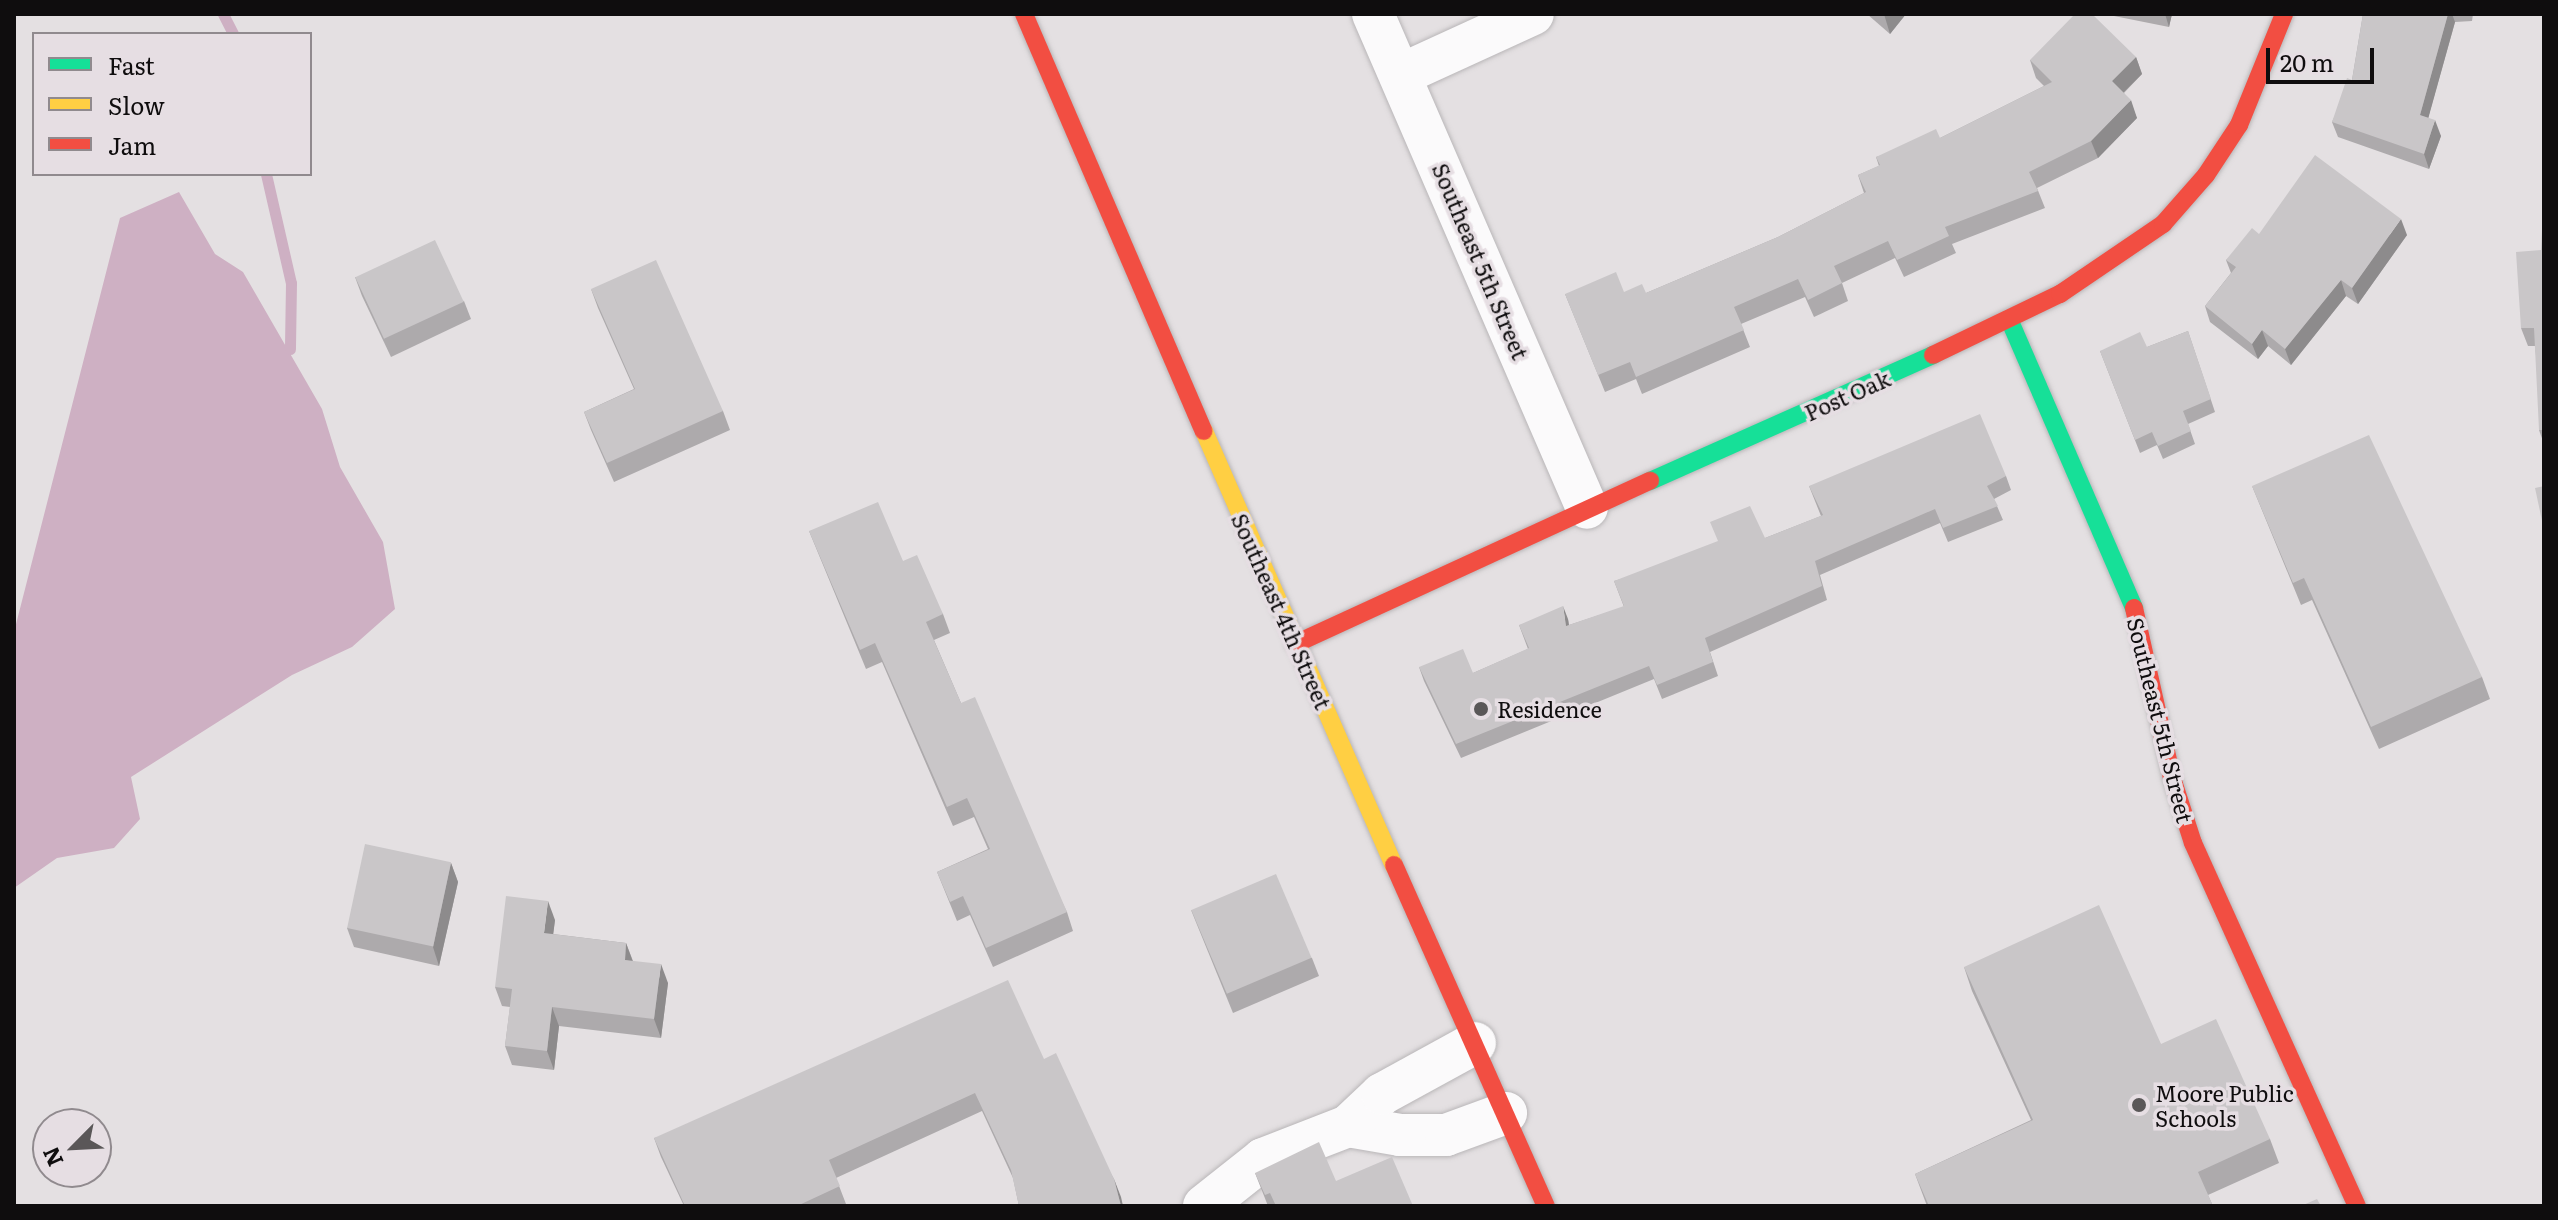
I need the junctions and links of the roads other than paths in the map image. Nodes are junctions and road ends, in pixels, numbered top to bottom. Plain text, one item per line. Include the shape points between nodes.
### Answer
1 (1024, 14) edge
2 (1373, 14) edge
3 (1533, 14) edge
4 (2284, 14) edge
5 (1400, 75) junction
6 (2009, 319) junction
7 (1587, 508) junction
8 (1295, 644) junction
9 (1475, 1043) junction
10 (1506, 1113) junction
11 (1348, 1126) junction
12 (1204, 1206) edge
13 (1546, 1206) edge
14 (2357, 1206) edge

1 - 8 street, Southeast 4th Street
2 - 5 street, Southeast 5th Street
3 - 5 street
4 - 6 street, Post Oak via 2239,125 2206,175 2163,224 2107,265
5 - 7 street, Southeast 5th Street
6 - 7 street, Post Oak
6 - 14 street, Southeast 5th Street via 2135,611 2180,809 2193,843
7 - 8 street, Post Oak
8 - 9 street, Southeast 4th Street
9 - 10 street, Southeast 4th Street
9 - 11 street via 1382,1094
10 - 11 street via 1446,1135 1400,1135
10 - 13 street, Southeast 4th Street
11 - 12 street via 1263,1159

